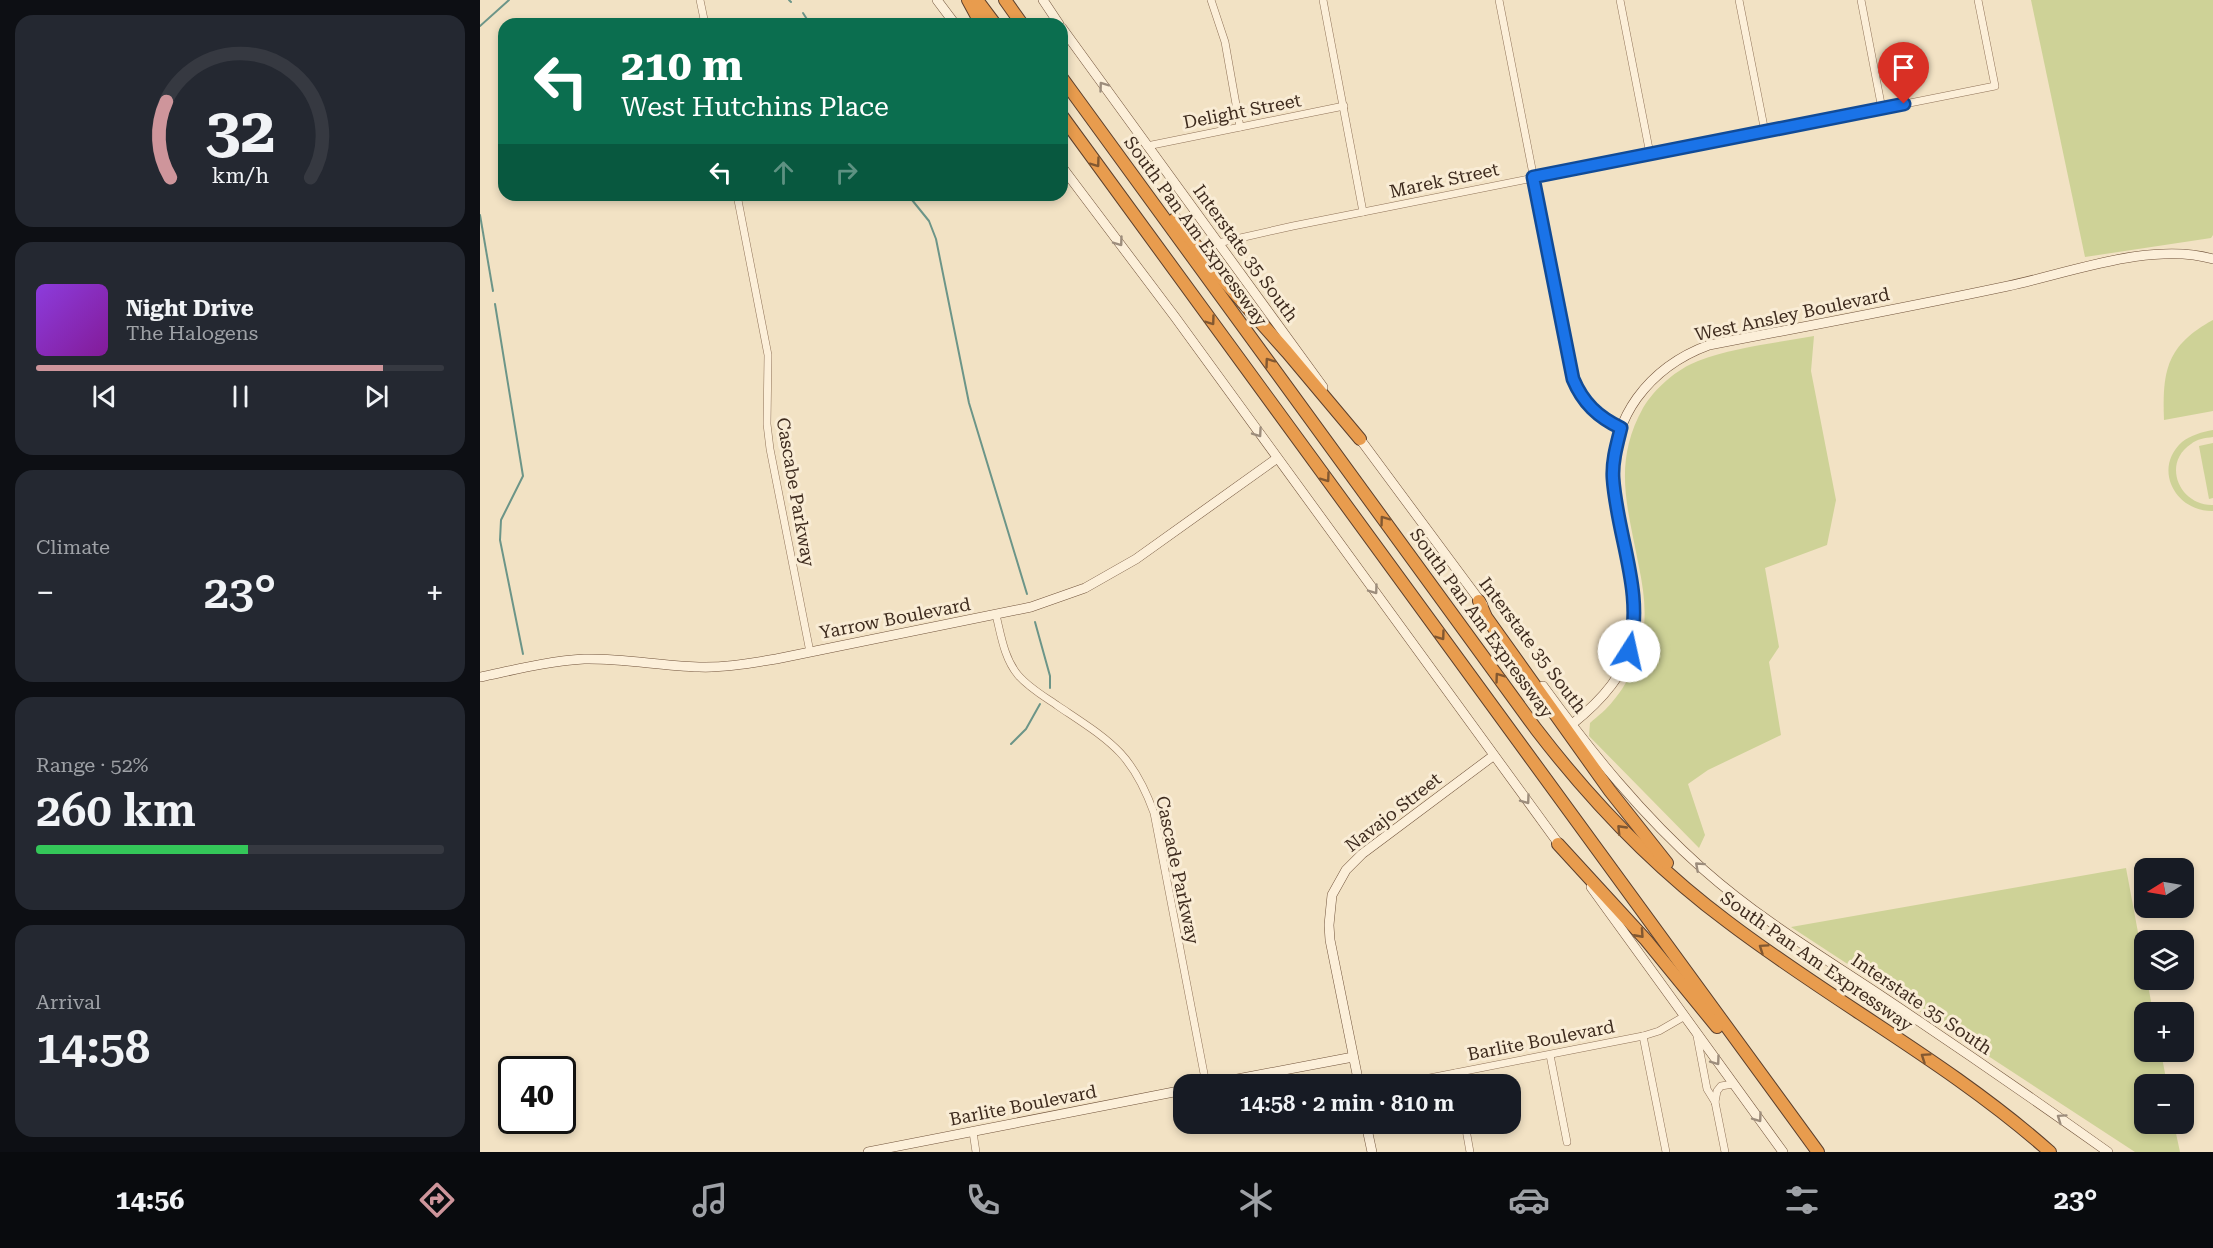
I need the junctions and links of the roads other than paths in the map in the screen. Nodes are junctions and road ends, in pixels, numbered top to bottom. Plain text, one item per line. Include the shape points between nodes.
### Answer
1 (700, 0) edge
2 (937, 0) edge
3 (968, 0) edge
4 (977, 0) edge
5 (1005, 0) edge
6 (1043, 0) edge
7 (1211, 0) edge
8 (1323, 0) edge
9 (1499, 0) edge
10 (1620, 0) edge
11 (1739, 0) edge
12 (1861, 0) edge
13 (1978, 0) edge
14 (704, 18) edge
15 (950, 18) edge
16 (978, 18) edge
17 (990, 18) edge
18 (1018, 18) edge
19 (1055, 18) edge
20 (1068, 36) edge
21 (1068, 86) edge
22 (1344, 106) junction
23 (1882, 109) junction
24 (1089, 115) junction
25 (1068, 124) edge
26 (1240, 127) junction
27 (1765, 132) junction
28 (1147, 146) junction
29 (1650, 154) junction
30 (1068, 175) edge
31 (1533, 177) junction
32 (738, 201) edge
33 (1363, 212) junction
34 (1218, 243) junction
35 (2213, 259) edge
36 (1621, 428) junction
37 (1360, 439) junction
38 (1276, 459) junction
39 (1479, 601) junction
40 (996, 615) junction
41 (810, 652) junction
42 (480, 677) edge
43 (1571, 725) junction
44 (1493, 756) junction
45 (1558, 844) junction
46 (1712, 909) junction
47 (1685, 1016) junction
48 (1697, 1033) junction
49 (1643, 1036) junction
50 (1551, 1055) junction
51 (1353, 1057) junction
52 (1758, 1070) junction
53 (1456, 1073) joint
54 (1204, 1074) edge
55 (1264, 1074) edge
56 (1357, 1074) edge
57 (1451, 1074) edge
58 (1733, 1084) junction
59 (1173, 1092) edge
60 (1715, 1102) junction
61 (973, 1132) junction
62 (1368, 1134) edge
63 (1467, 1134) edge
64 (1567, 1142) dead end
65 (868, 1152) edge
66 (976, 1152) edge
67 (1372, 1152) edge
68 (1470, 1152) edge
69 (1666, 1152) edge
70 (1725, 1152) edge
71 (1783, 1152) edge
72 (1818, 1152) edge
73 (2050, 1152) edge
74 (2108, 1152) edge

1 - 14 street
2 - 15 main road
3 - 16 highway
4 - 17 highway
5 - 18 highway
6 - 19 main road
7 - 26 street via 1225,42
8 - 22 street
9 - 31 street
10 - 29 street
11 - 27 street
12 - 23 street
13 - 23 street, Marek Street via 1995,86
28 -> 20 main road, Interstate 35 South
21 - 24 highway, South Pan Am Expressway
22 - 26 street, Delight Street
22 - 33 street
23 - 27 street, Marek Street
24 - 37 highway via 1141,172 1201,253
46 -> 24 highway, South Pan Am Expressway via 1631,840 1567,769
25 -> 52 highway
26 - 28 street, Delight Street
27 - 29 street, Marek Street
28 - 34 main road, Interstate 35 South
29 - 31 street, Marek Street
30 -> 38 main road
31 - 33 street, Marek Street
31 - 36 street via 1573,379 1579,393 1598,415
32 - 41 street, Cascabe Parkway via 768,355 770,449
33 - 34 street, Marek Street
34 - 37 main road, Interstate 35 South
35 - 36 main road, West Ansley Boulevard via 2187,254 2143,255 1989,290 1709,345 1658,373 1632,405
36 - 43 main road, West Ansley Boulevard via 1613,476 1632,582 1634,634 1622,669 1610,688
37 - 39 main road, Interstate 35 South
38 - 40 main road, Yarrow Boulevard via 1137,560 1054,600
38 -> 44 main road
39 - 43 main road, Interstate 35 South
39 - 46 highway via 1485,617 1610,791 1658,854
40 - 41 main road, Yarrow Boulevard
40 - 54 street, Cascade Parkway via 1004,650 1018,675 1108,740 1130,762 1144,787 1154,813
41 - 42 main road, Yarrow Boulevard via 710,667 584,659
74 -> 43 main road, Interstate 35 South via 1745,904 1674,843
44 -> 45 main road
44 - 51 main road, Navajo Street via 1362,854 1346,870 1332,895 1330,940
45 - 47 main road
45 -> 52 highway via 1646,940 1721,1033
73 -> 46 highway, South Pan Am Expressway via 1973,1090
47 - 48 main road
47 - 49 street, Barlite Boulevard
48 -> 58 main road
48 - 60 street via 1707,1089
49 - 50 street, Barlite Boulevard
49 - 69 street
50 - 53 street, Barlite Boulevard
50 - 64 street
51 - 55 main road
51 - 56 main road, Navajo Street
52 - 72 highway
53 - 57 street, Barlite Boulevard
58 - 60 street via 1717,1090
58 -> 71 main road
59 - 61 main road, Barlite Boulevard
60 - 70 street
61 - 65 main road, Barlite Boulevard
61 - 66 street
62 - 67 main road
63 - 68 street

